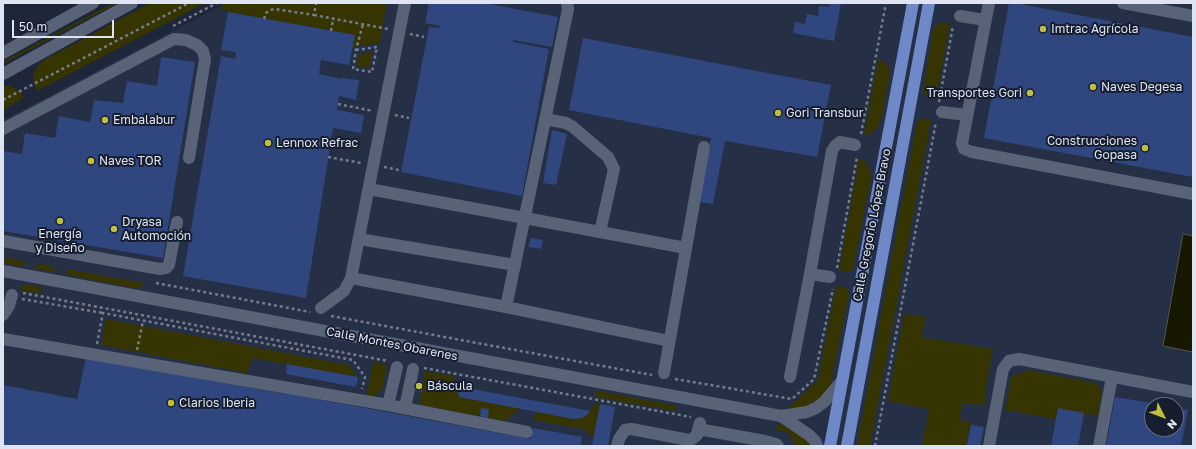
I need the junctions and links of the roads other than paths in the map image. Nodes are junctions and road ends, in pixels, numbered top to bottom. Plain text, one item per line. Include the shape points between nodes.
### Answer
1 (93, 3) edge
2 (132, 3) edge
3 (405, 3) edge
4 (567, 3) edge
5 (914, 3) edge
6 (929, 3) edge
7 (988, 3) edge
8 (1123, 3) edge
9 (1193, 16) edge
10 (957, 19) road end
11 (985, 20) junction
12 (3, 52) edge
13 (3, 74) edge
14 (939, 111) road end
15 (967, 116) junction
16 (546, 119) junction
17 (3, 129) edge
18 (704, 146) dead end
19 (858, 146) road end
20 (189, 158) dead end
21 (369, 189) junction
22 (1193, 194) edge
23 (524, 219) junction
24 (177, 222) dead end
25 (600, 232) junction
26 (359, 239) junction
27 (3, 241) edge
28 (686, 248) junction
29 (514, 265) junction
30 (3, 271) edge
31 (810, 274) junction
32 (352, 278) junction
33 (833, 278) road end
34 (15, 295) road end
35 (506, 307) junction
36 (322, 312) road end
37 (3, 315) edge
38 (3, 339) edge
39 (669, 341) junction
40 (393, 364) road end
41 (417, 368) road end
42 (663, 375) road end
43 (790, 377) dead end
44 (1112, 377) junction
45 (842, 381) junction
46 (1193, 392) edge
47 (388, 405) junction
48 (405, 408) junction
49 (781, 416) junction
50 (527, 432) dead end
51 (617, 446) edge
52 (778, 446) edge
53 (817, 446) edge
54 (830, 446) edge
55 (847, 446) edge
56 (989, 446) edge
57 (1099, 446) edge

1 - 12 street
2 - 13 street
3 - 21 street
4 - 16 street via 568,9
5 - 45 main road, Calle Gregorio López Bravo
6 - 55 main road, Calle Gregorio López Bravo
7 - 11 street
8 - 9 street
10 - 11 street
11 - 15 street
14 - 15 street
15 - 22 street via 962,143 964,149 972,152
16 - 23 street
16 - 25 street via 573,127 608,157 614,169
17 - 20 street via 38,106 174,39 186,40 197,45 205,59
18 - 28 street
19 - 31 street via 840,142 832,151
21 - 23 street
21 - 26 street
23 - 25 street
23 - 29 street
24 - 27 street via 169,265 153,275
25 - 28 street
26 - 29 street
26 - 32 street
28 - 39 street
29 - 35 street
30 - 49 street, Calle Montes Obarenes
31 - 33 street
31 - 43 street
32 - 35 street
32 - 36 street via 344,291
34 - 37 street
35 - 39 street
38 - 47 street
39 - 42 street
40 - 47 street
41 - 48 street
44 - 46 street
44 - 56 street via 1019,359 1009,361 1003,369
44 - 57 street
45 - 49 street, Calle Montes Obarenes via 816,408
45 - 54 main road, Calle Gregorio López Bravo
47 - 48 street
48 - 50 street
49 - 53 street, Calle Montes Obarenes via 809,435
51 - 52 street via 625,430 631,429 689,440 697,435 697,423

